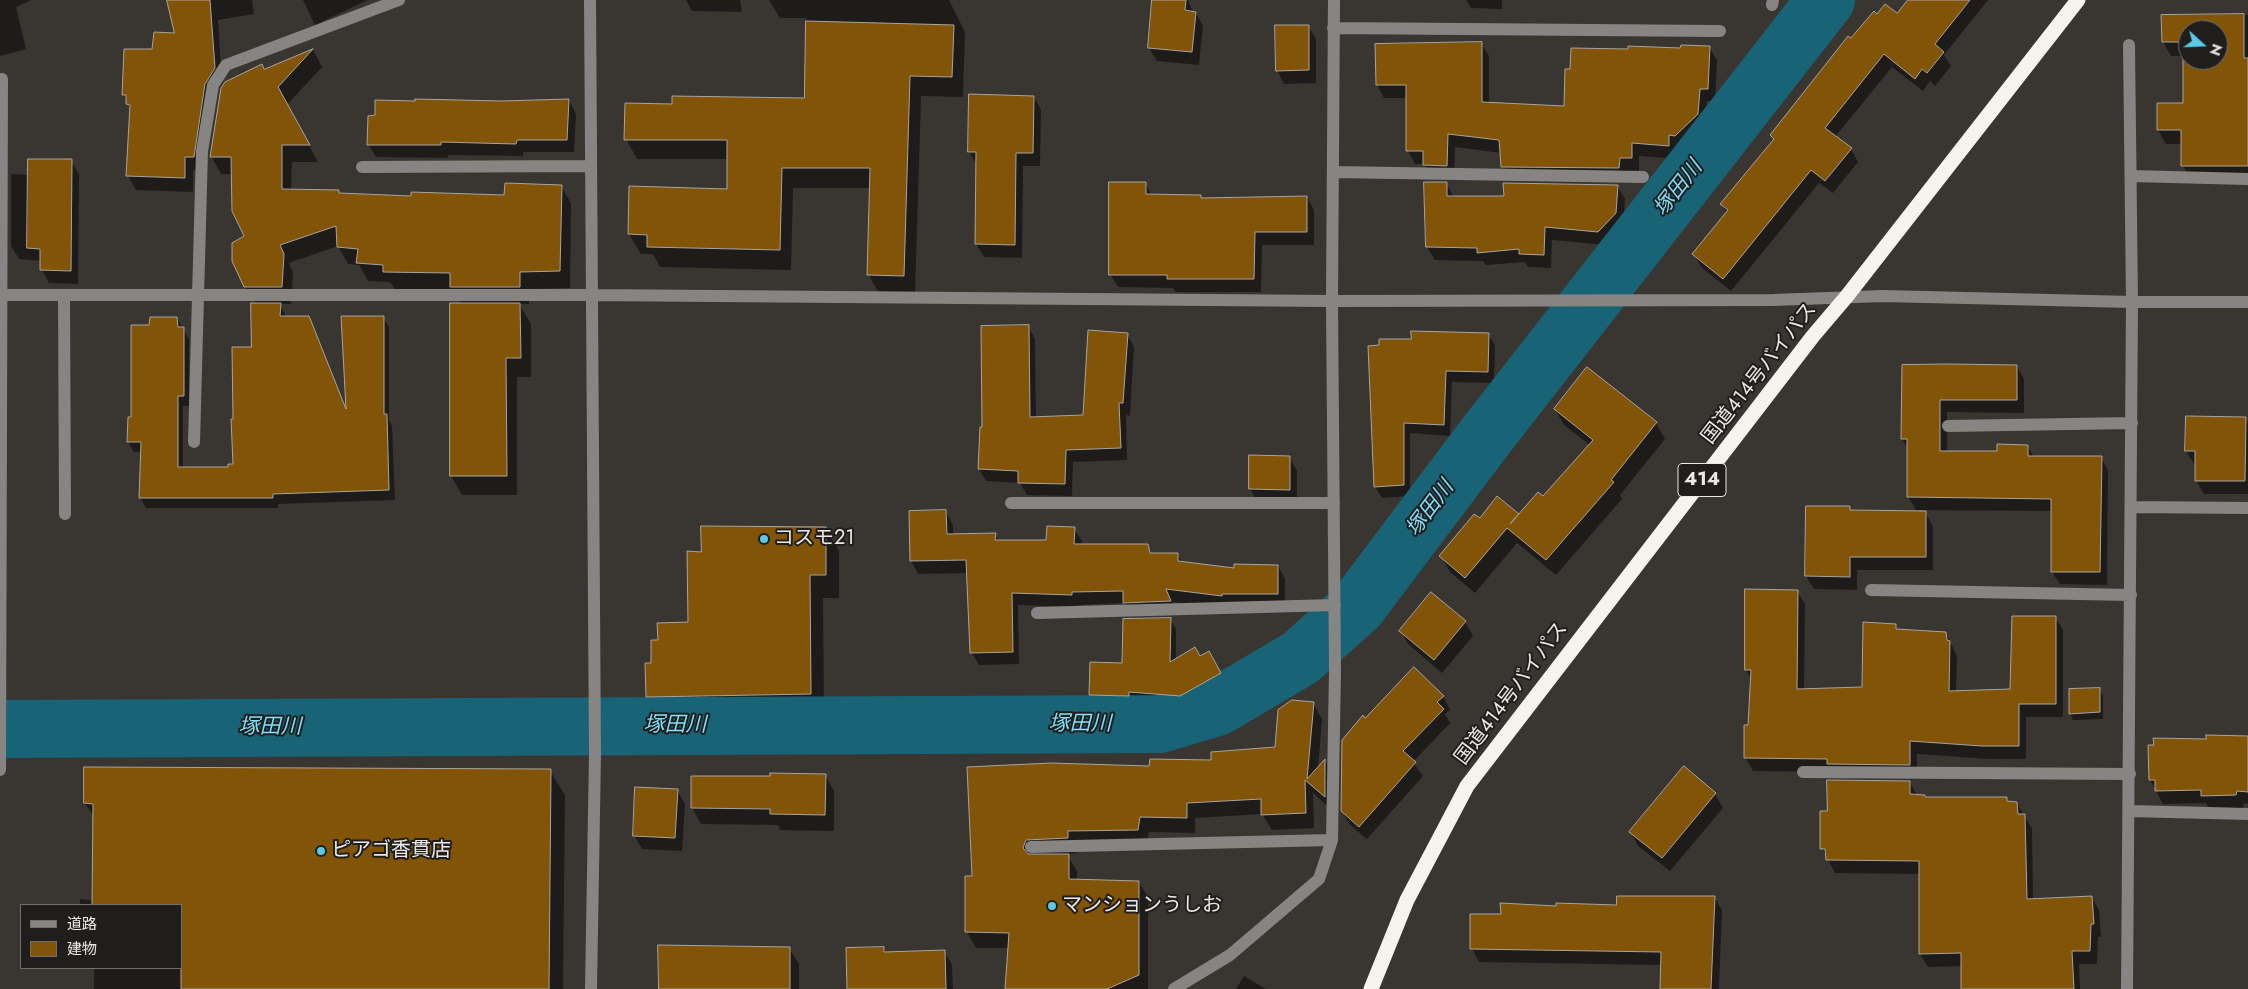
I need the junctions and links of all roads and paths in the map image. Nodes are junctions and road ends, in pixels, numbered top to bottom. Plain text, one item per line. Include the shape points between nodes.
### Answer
1 (399, 0) edge
2 (590, 0) edge
3 (1334, 0) edge
4 (2078, 0) edge
5 (1333, 28) junction
6 (1720, 31) dead end
7 (2130, 45) dead end
8 (2, 79) dead end
9 (1, 110) edge
10 (591, 166) junction
11 (362, 167) dead end
12 (1334, 172) junction
13 (2131, 176) junction
14 (1643, 177) dead end
15 (2248, 179) edge
16 (1, 295) edge
17 (64, 296) junction
18 (199, 296) junction
19 (592, 296) junction
20 (1847, 296) junction
21 (1332, 301) junction
22 (2132, 302) junction
23 (2248, 302) edge
24 (2132, 423) junction
25 (1948, 426) dead end
26 (194, 442) dead end
27 (1011, 503) dead end
28 (1334, 503) junction
29 (2131, 507) junction
30 (2248, 508) edge
31 (65, 514) dead end
32 (1871, 590) dead end
33 (2131, 595) junction
34 (1334, 599) junction
35 (1037, 613) dead end
36 (1, 619) edge
37 (0, 756) edge
38 (0, 770) edge
39 (1802, 772) dead end
40 (2130, 774) junction
41 (2129, 811) junction
42 (2248, 814) edge
43 (1332, 840) junction
44 (1031, 847) dead end
45 (591, 989) edge
46 (1174, 989) edge
47 (1372, 989) edge
48 (2127, 989) edge

1 - 18 street via 226,66 212,85 202,150
2 - 10 street
3 - 5 street
4 - 20 highway, 国道414号バイパス / 414
5 - 6 street
5 - 12 street
7 - 13 street
8 - 9 street
9 - 16 street
10 - 11 street
10 - 19 street
12 - 14 street
12 - 21 street
13 - 15 street
13 - 22 street
16 - 17 street
16 - 36 street
17 - 18 street
17 - 31 street
18 - 19 street
18 - 26 street
19 - 21 street
19 - 45 street via 596,754
20 - 21 street via 1772,300
20 - 22 street
20 - 47 highway, 国道414号バイパス / 414 via 1467,786 1407,900
21 - 28 street
22 - 23 street
22 - 24 street
24 - 25 street
24 - 29 street
27 - 28 street
28 - 34 street
29 - 30 street
29 - 33 street
32 - 33 street
33 - 40 street
34 - 35 street
34 - 43 street
36 - 37 street
37 - 38 street
39 - 40 street
40 - 41 street
41 - 42 street
41 - 48 street
43 - 44 street
43 - 46 street via 1319,878 1230,955

